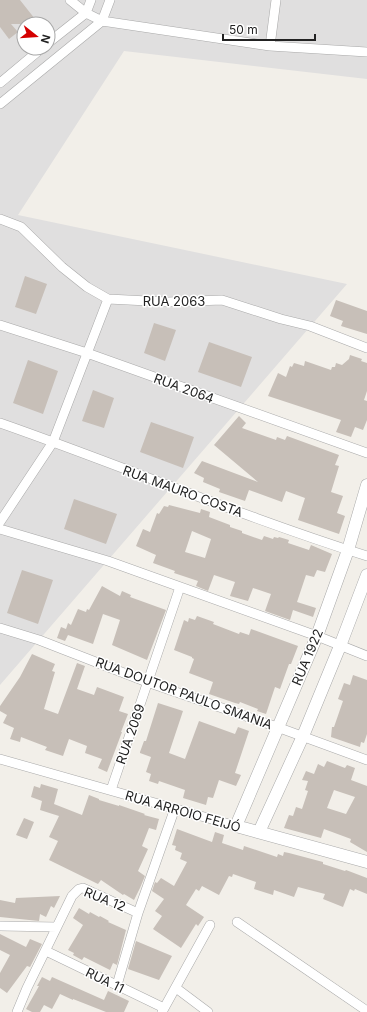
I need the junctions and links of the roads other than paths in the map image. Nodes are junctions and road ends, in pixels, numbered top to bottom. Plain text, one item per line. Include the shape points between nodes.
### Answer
1 (70, 0) edge
2 (91, 0) edge
3 (110, 0) edge
4 (276, 0) edge
5 (86, 13) junction
6 (102, 21) junction
7 (56, 37) edge
8 (270, 46) junction
9 (367, 52) edge
10 (32, 56) edge
11 (0, 83) edge
12 (0, 104) edge
13 (0, 219) edge
14 (108, 299) junction
15 (0, 325) edge
16 (367, 348) edge
17 (87, 353) junction
18 (0, 423) edge
19 (53, 442) junction
20 (367, 453) edge
21 (367, 485) edge
22 (0, 522) edge
23 (0, 529) edge
24 (348, 550) junction
25 (367, 556) edge
26 (367, 575) edge
27 (180, 587) junction
28 (0, 628) edge
29 (317, 636) junction
30 (340, 646) junction
31 (367, 656) edge
32 (147, 682) junction
33 (277, 727) junction
34 (303, 736) junction
35 (0, 758) edge
36 (367, 760) edge
37 (111, 790) junction
38 (175, 808) junction
39 (236, 826) junction
40 (259, 832) junction
41 (367, 862) edge
42 (138, 913) junction
43 (237, 922) dead end
44 (210, 925) dead end
45 (0, 926) edge
46 (57, 927) junction
47 (46, 951) junction
48 (117, 985) junction
49 (176, 988) junction
50 (163, 1010) edge
51 (367, 1011) edge
52 (17, 1012) edge
53 (208, 1012) edge

1 - 5 street
2 - 5 street
3 - 6 street
4 - 8 street
5 - 6 street
5 - 7 street
6 - 8 street
6 - 12 street
8 - 9 street
10 - 11 street
13 - 14 street, RUA 2063 via 22,227 62,267 87,287
14 - 16 street, RUA 2063 via 168,302 222,300 310,326
14 - 17 street
15 - 17 street, RUA 2064
17 - 19 street
17 - 20 street, RUA 2064
18 - 19 street, RUA MAURO COSTA
19 - 22 street
19 - 24 street, RUA MAURO COSTA via 164,485
21 - 24 street, RUA 1922
23 - 27 street via 108,561
24 - 25 street, RUA MAURO COSTA
24 - 29 street, RUA 1922
26 - 30 street, RUA 1922
27 - 29 street
27 - 32 street, RUA 2069
28 - 32 street, RUA DOUTOR PAULO SMANIA via 39,640
29 - 30 street
29 - 33 street, RUA 1922
30 - 31 street
30 - 34 street, RUA 1922
32 - 33 street, RUA DOUTOR PAULO SMANIA
32 - 37 street, RUA 2069
33 - 34 street, RUA DOUTOR PAULO SMANIA
33 - 39 street, RUA 1922
34 - 36 street, RUA DOUTOR PAULO SMANIA
34 - 40 street, RUA 1922
35 - 37 street, RUA ARROIO FEIJÓ
37 - 38 street, RUA ARROIO FEIJÓ
38 - 39 street, RUA ARROIO FEIJÓ
38 - 42 street, RUA 12
39 - 40 street, RUA ARROIO FEIJÓ
40 - 41 street, RUA ARROIO FEIJÓ
42 - 46 street, RUA 12 via 83,888 72,896
42 - 48 street
43 - 51 street
44 - 49 street
45 - 46 street
46 - 47 street, RUA 12
47 - 48 street, RUA 11
47 - 52 street, RUA 12
48 - 50 street, RUA 11
49 - 50 street
49 - 53 street

